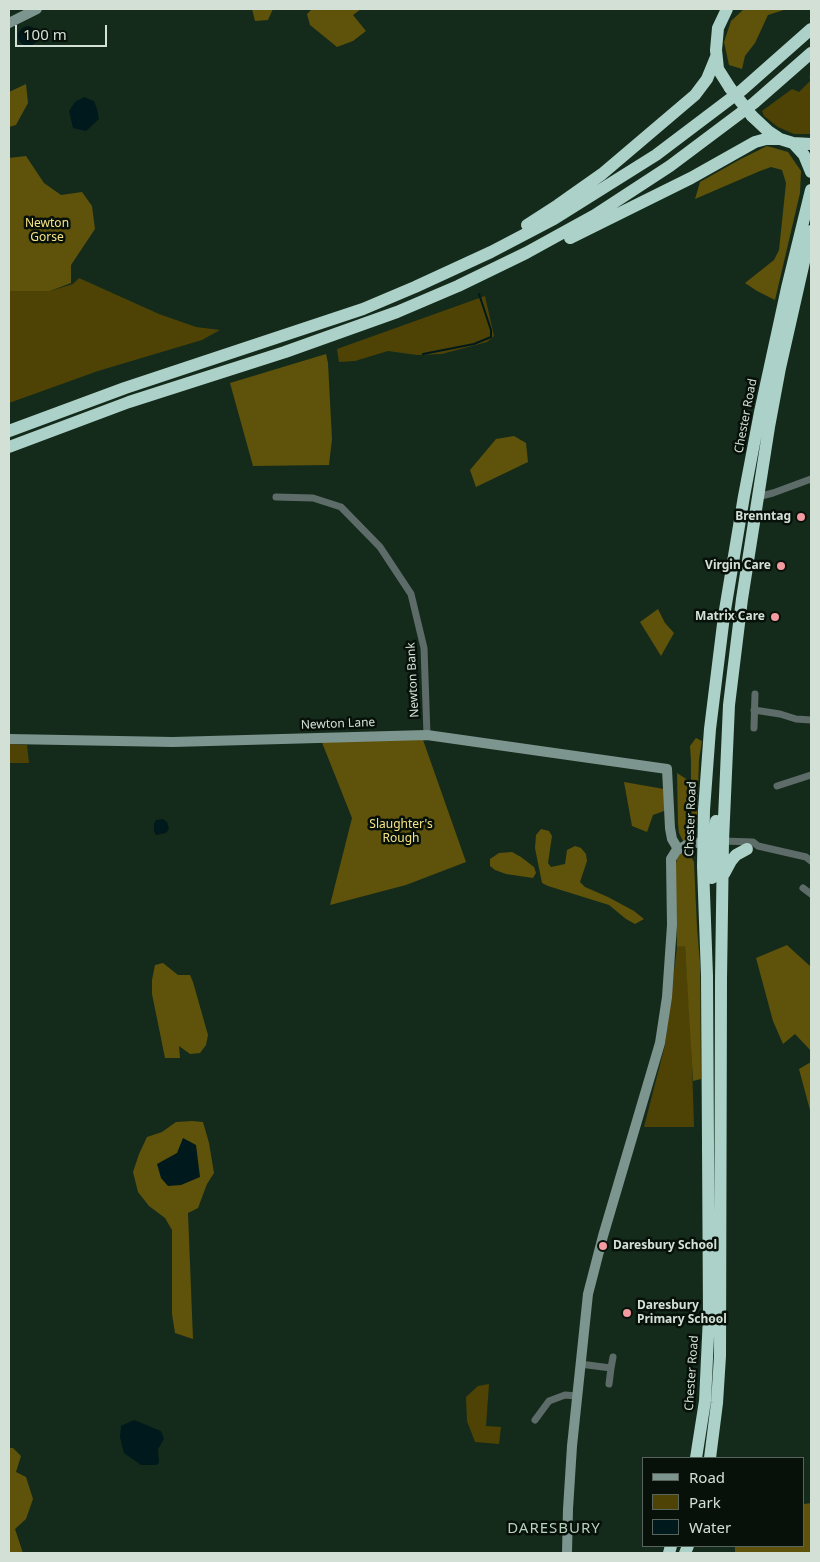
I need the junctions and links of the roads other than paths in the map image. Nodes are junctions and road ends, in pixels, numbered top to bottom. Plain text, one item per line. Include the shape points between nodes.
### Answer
1 (37, 9) edge
2 (727, 9) edge
3 (9, 23) edge
4 (811, 29) edge
5 (811, 53) edge
6 (716, 56) junction
7 (786, 141) junction
8 (811, 144) edge
9 (811, 172) edge
10 (811, 190) edge
11 (811, 231) edge
12 (452, 270) junction
13 (458, 286) junction
14 (9, 432) edge
15 (9, 447) edge
16 (811, 479) edge
17 (751, 496) junction
18 (276, 497) dead end
19 (755, 694) dead end
20 (754, 710) junction
21 (811, 720) edge
22 (754, 728) dead end
23 (427, 735) junction
24 (9, 739) edge
25 (667, 769) joint
26 (811, 774) edge
27 (777, 786) dead end
28 (713, 845) junction
29 (752, 847) junction
30 (680, 848) junction
31 (811, 861) edge
32 (723, 876) junction
33 (803, 888) dead end
34 (811, 894) edge
35 (613, 1357) dead end
36 (580, 1364) junction
37 (611, 1368) junction
38 (609, 1384) dead end
39 (577, 1396) junction
40 (535, 1420) dead end
41 (696, 1457) edge
42 (710, 1457) edge
43 (568, 1553) edge

1 - 3 street
2 - 6 highway via 718,28
4 - 12 highway via 742,90 656,155 554,219
5 - 13 highway via 754,103 633,191 552,239
6 - 7 highway, bridge via 720,73 752,116 764,128
6 - 12 highway via 710,75 700,89 602,174
7 - 8 highway
7 - 9 highway via 804,155
7 - 13 highway via 766,138 754,142 691,178 528,260
10 - 17 highway, Chester Road via 760,412
11 - 17 highway, Chester Road
12 - 14 highway via 415,288 312,327 125,388
13 - 15 highway via 397,312 137,399
16 - 17 street via 774,493
17 - 28 highway, Chester Road via 727,740
17 - 28 highway, Chester Road via 724,616 714,683 706,775
18 - 23 street, Newton Bank via 313,498 341,508 380,546 411,594 424,648
19 - 20 street
20 - 21 street
20 - 22 street
23 - 24 street, Newton Lane via 173,742
23 - 25 street, Newton Lane
25 - 30 street, Chester Road via 670,828 672,839
26 - 27 street
28 - 29 street
28 - 29 street via 753,842
28 - 30 street
28 - 32 highway, Chester Road
28 - 41 highway, Chester Road via 706,954 709,1316 705,1402
29 - 31 street via 806,857
29 - 32 highway via 736,855
30 - 36 street, Chester Road via 671,859 672,925 660,1043 593,1272
32 - 42 highway, Chester Road via 720,1356
33 - 34 street
35 - 37 street
36 - 37 street
36 - 39 street, Chester Road
37 - 38 street
39 - 40 street via 565,1395 549,1400
39 - 43 street, Chester Road via 568,1509

